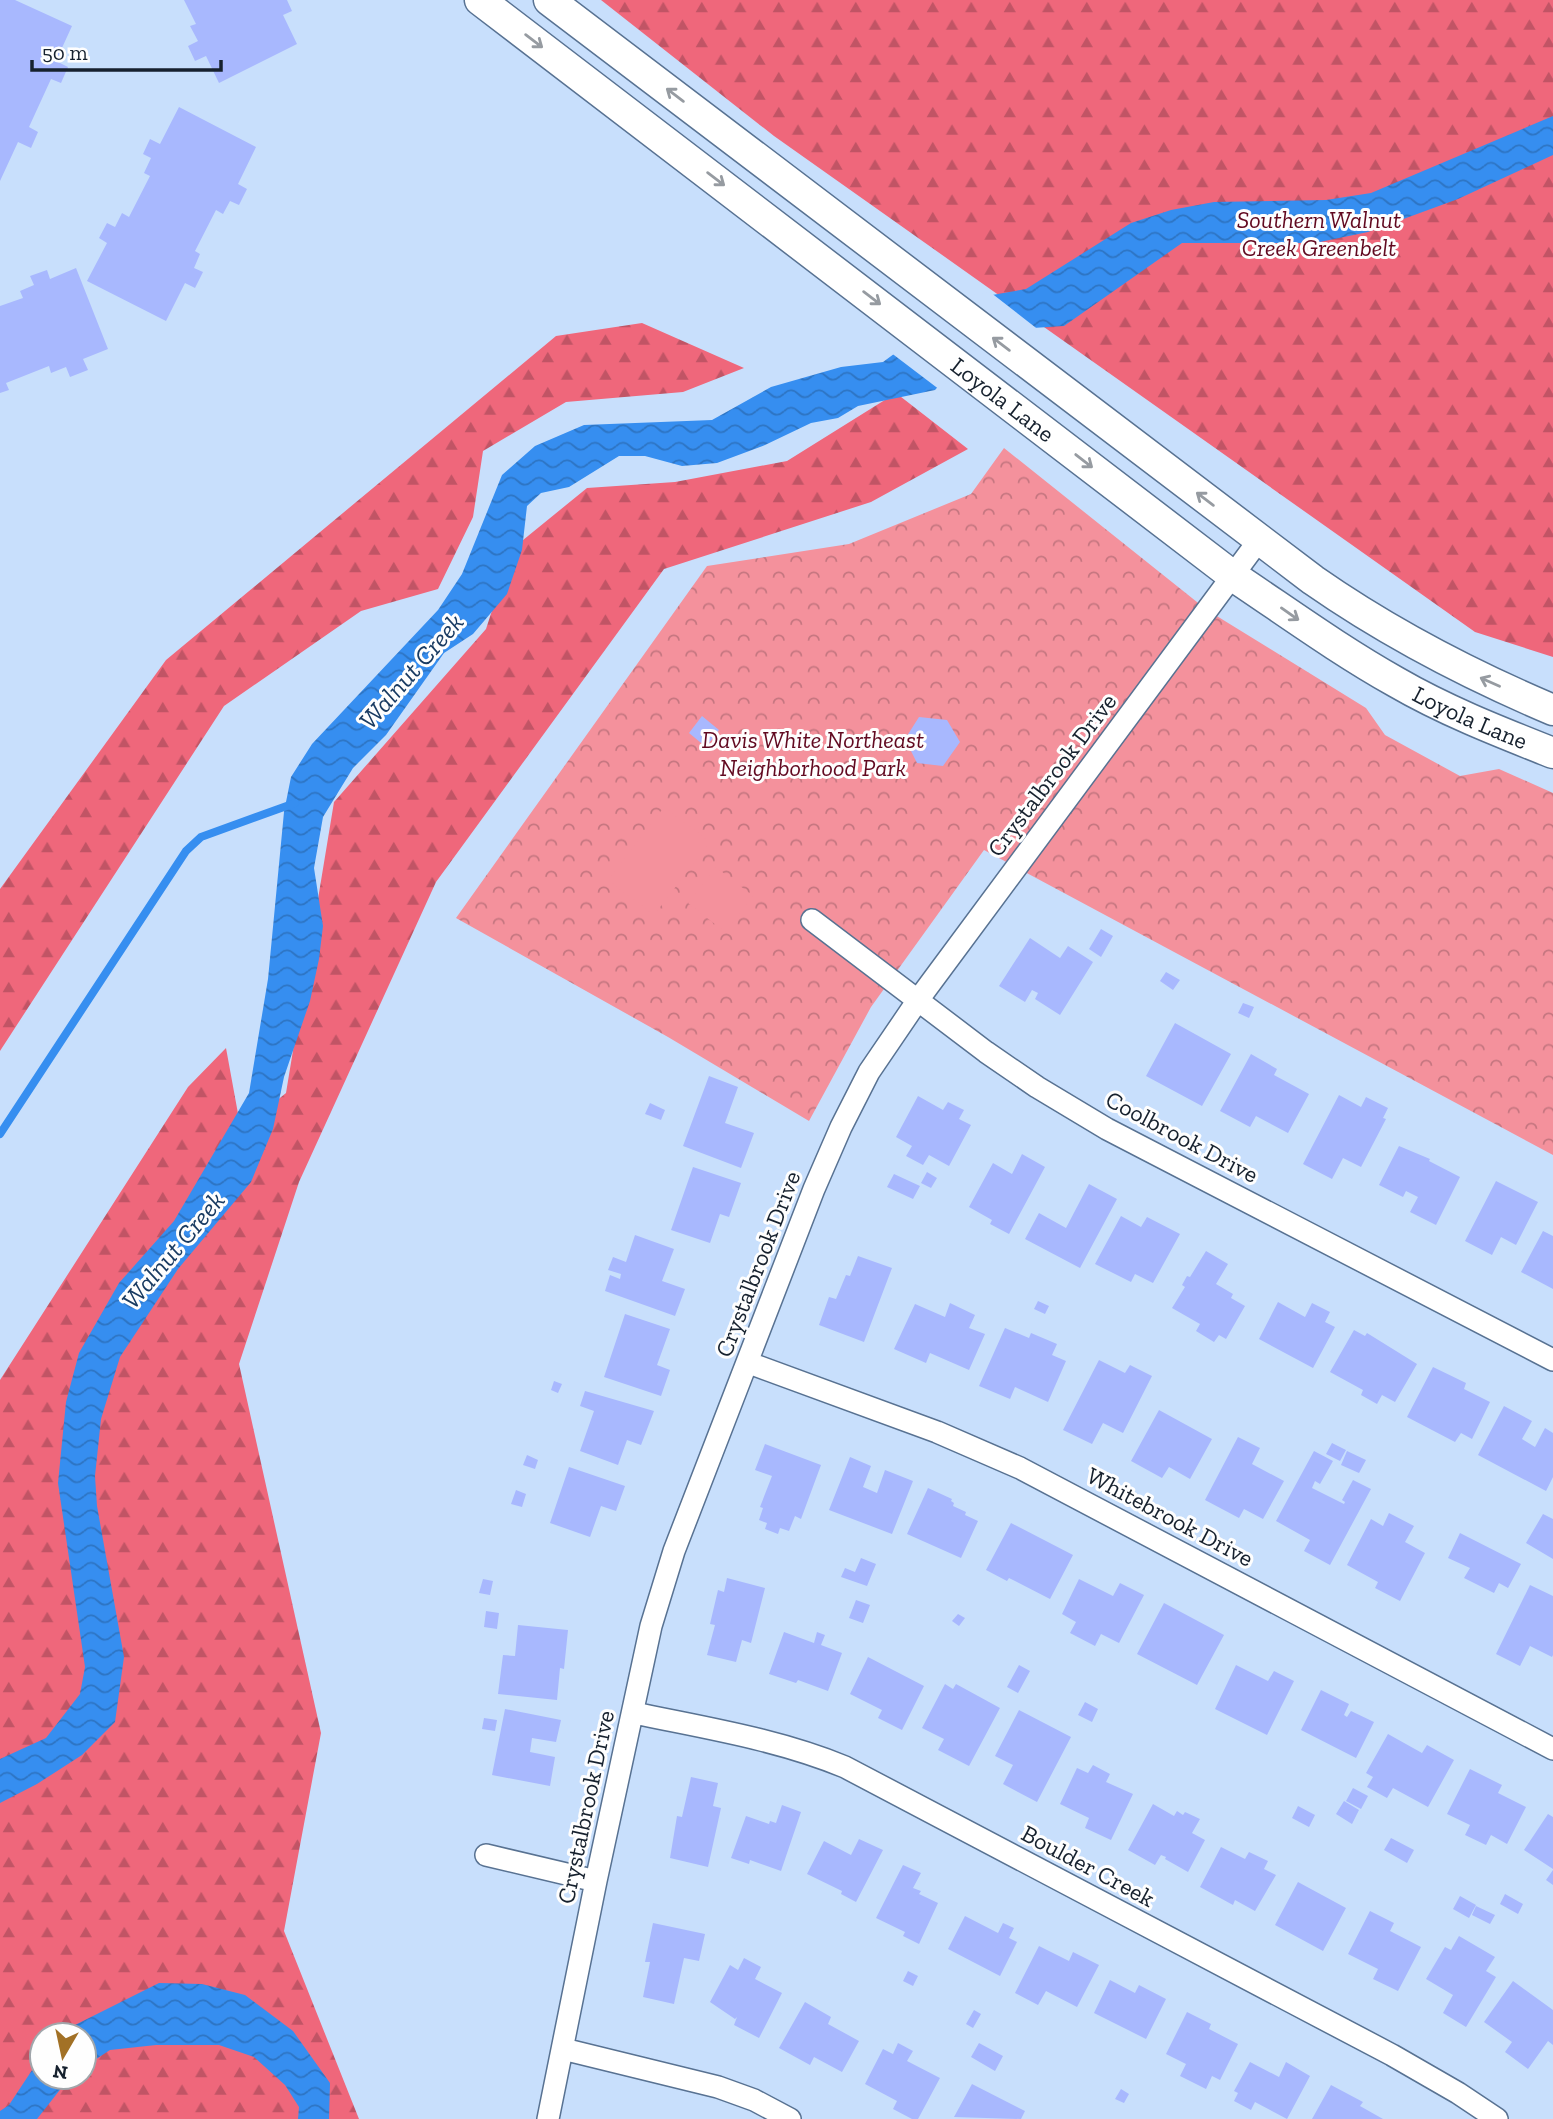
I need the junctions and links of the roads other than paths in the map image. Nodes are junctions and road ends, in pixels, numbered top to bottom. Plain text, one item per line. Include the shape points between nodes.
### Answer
1 (480, 0) edge
2 (549, 0) edge
3 (781, 176) junction
4 (753, 207) junction
5 (1259, 540) junction
6 (1233, 576) junction
7 (1553, 710) edge
8 (1553, 753) edge
9 (812, 920) dead end
10 (918, 1000) junction
11 (1553, 1360) edge
12 (749, 1363) junction
13 (634, 1713) junction
14 (1553, 1749) edge
15 (486, 1855) dead end
16 (596, 1881) junction
17 (564, 2049) junction
18 (548, 2119) edge
19 (790, 2119) edge
20 (1497, 2119) edge

1 -> 4 main road, Loyola Lane
3 -> 2 main road, Loyola Lane
3 - 4 main road
5 -> 3 main road, Loyola Lane
4 -> 6 main road, Loyola Lane
5 - 6 street, Crystalbrook Drive
7 -> 5 main road, Loyola Lane via 1400,636
6 -> 8 main road, Loyola Lane via 1398,683
6 - 10 street, Crystalbrook Drive
9 - 10 street, Coolbrook Drive
10 - 11 street, Coolbrook Drive via 1037,1087 1107,1129
10 - 12 street, Crystalbrook Drive via 869,1072 841,1127
12 - 13 street, Crystalbrook Drive via 674,1551 651,1626
12 - 14 street, Whitebrook Drive via 937,1432 1020,1468
13 - 16 street, Crystalbrook Drive
13 - 20 street, Boulder Creek via 806,1751 845,1767 1392,2055
15 - 16 street
16 - 17 street, Crystalbrook Drive
17 - 18 street, Crystalbrook Drive
17 - 19 street via 718,2087

